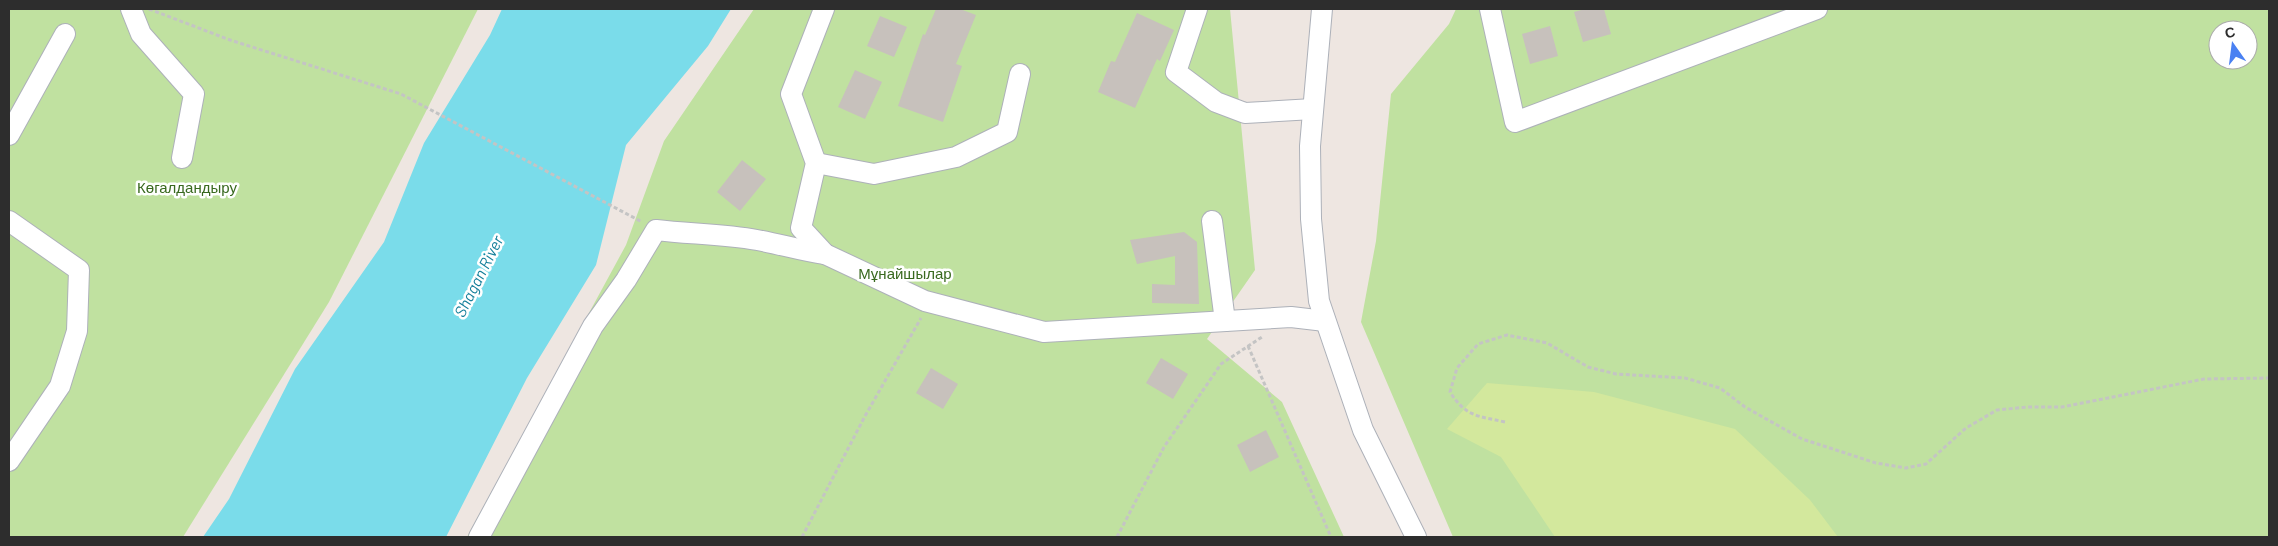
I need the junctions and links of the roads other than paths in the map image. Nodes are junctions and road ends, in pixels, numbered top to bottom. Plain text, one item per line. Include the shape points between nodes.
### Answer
1 (131, 9) edge
2 (824, 9) edge
3 (1198, 9) edge
4 (1322, 9) edge
5 (1490, 9) edge
6 (1817, 9) edge
7 (65, 34) dead end
8 (1020, 74) dead end
9 (1313, 109) junction
10 (9, 135) edge
11 (182, 158) dead end
12 (816, 163) junction
13 (9, 221) edge
14 (1212, 221) dead end
15 (825, 254) junction
16 (1225, 321) junction
17 (1325, 321) junction
18 (9, 461) edge
19 (479, 537) edge
20 (1416, 537) edge

1 - 11 street via 141,34 194,94
2 - 12 street via 791,94
3 - 9 street via 1176,72 1216,102 1245,113
4 - 9 street
5 - 6 street via 1515,122
7 - 10 street
8 - 12 street via 1007,132 956,157 874,174
9 - 17 street via 1311,219
12 - 15 street via 801,228
13 - 18 street via 79,270 76,331 60,386
14 - 16 street
15 - 16 street via 930,302 1044,332
15 - 19 street via 797,251 758,240 656,230 593,326
16 - 17 street via 1292,317
17 - 20 street via 1363,430

